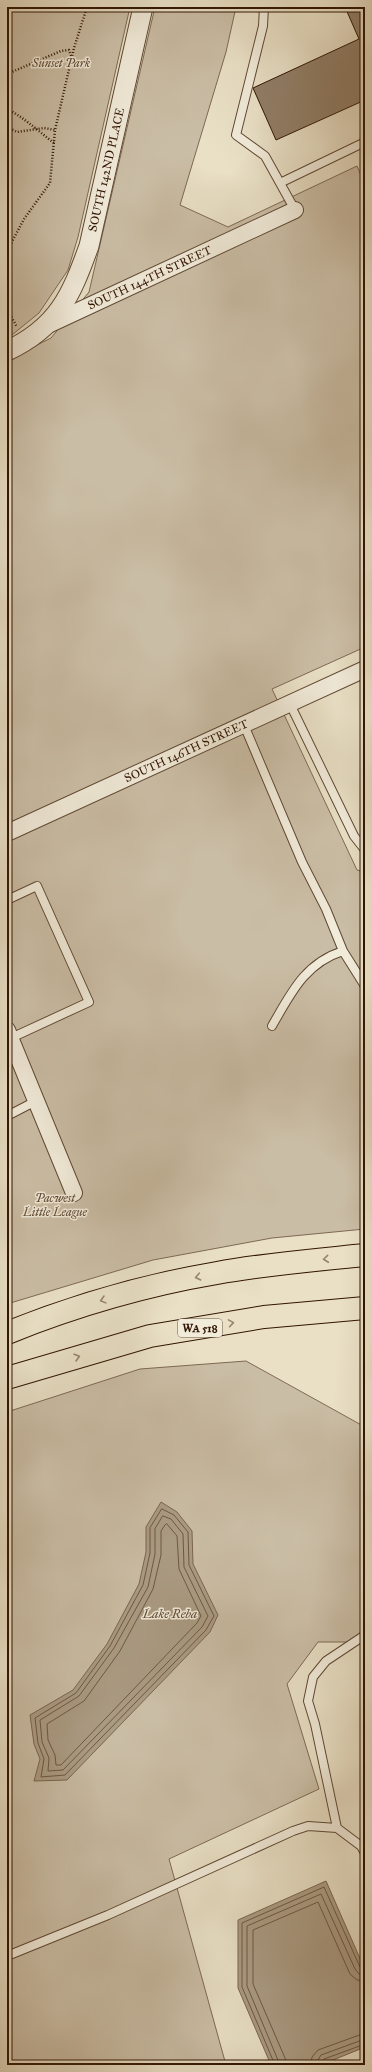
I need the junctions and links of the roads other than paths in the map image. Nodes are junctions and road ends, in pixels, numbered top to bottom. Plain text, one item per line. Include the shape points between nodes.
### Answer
1 (143, 7) edge
2 (264, 7) edge
3 (365, 142) edge
4 (280, 183) junction
5 (294, 210) joint
6 (48, 325) junction
7 (7, 351) edge
8 (365, 669) edge
9 (290, 704) junction
10 (244, 725) junction
11 (7, 833) edge
12 (365, 850) edge
13 (7, 900) edge
14 (343, 951) junction
15 (365, 986) edge
16 (272, 1026) dead end
17 (9, 1034) edge
18 (36, 1101) junction
19 (7, 1116) edge
20 (74, 1193) dead end
21 (365, 1255) edge
22 (365, 1308) edge
23 (7, 1333) edge
24 (39, 1367) junction
25 (7, 1378) edge
26 (7, 1384) edge
27 (365, 1635) edge
28 (337, 1828) junction
29 (365, 1854) edge
30 (7, 1956) edge

1 - 6 street, SOUTH 142ND PLACE via 89,246 66,302
2 - 4 lane via 262,26 236,135 265,156
3 - 4 lane
4 - 5 lane
5 - 6 street, SOUTH 144TH STREET
6 - 7 street, SOUTH 144TH STREET
8 - 9 street, SOUTH 146TH STREET
9 - 10 street, SOUTH 146TH STREET
9 - 12 lane via 351,830
10 - 11 street, SOUTH 146TH STREET
10 - 14 lane via 299,856 326,909
13 - 17 lane via 37,886 90,1002
14 - 15 lane
14 - 16 lane via 328,956 307,972 294,988
17 - 18 street
18 - 19 lane
18 - 20 street
21 -> 23 highway via 274,1265 181,1280 101,1300
24 -> 22 highway, WA 518 via 150,1336 264,1317
24 - 25 highway, WA 518
24 - 26 highway
27 - 28 lane via 326,1661 313,1677 308,1701 316,1724
28 - 29 lane via 361,1846
28 - 30 lane via 308,1826 293,1831 108,1915

